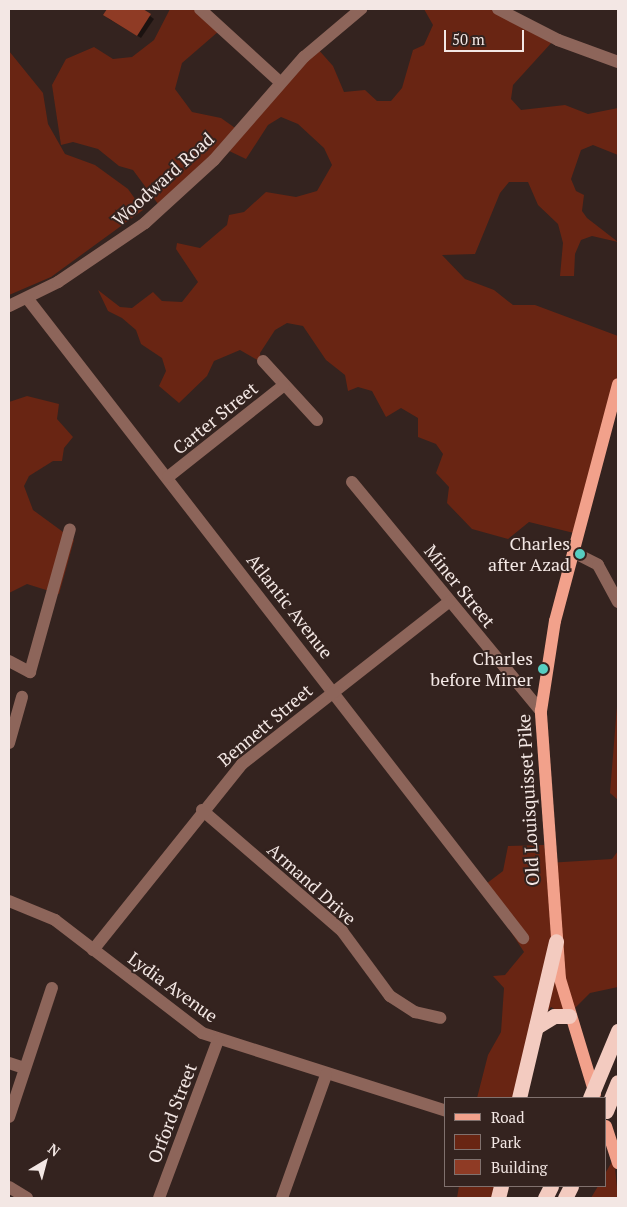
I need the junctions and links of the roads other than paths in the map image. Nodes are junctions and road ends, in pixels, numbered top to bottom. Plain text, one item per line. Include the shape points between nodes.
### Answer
1 (200, 9) edge
2 (361, 9) edge
3 (498, 9) edge
4 (618, 62) edge
5 (280, 82) junction
6 (27, 298) junction
7 (9, 306) edge
8 (264, 361) dead end
9 (618, 384) edge
10 (283, 386) junction
11 (317, 420) dead end
12 (168, 477) junction
13 (352, 482) dead end
14 (70, 529) dead end
15 (573, 552) junction
16 (450, 601) junction
17 (618, 602) edge
18 (9, 661) edge
19 (334, 690) junction
20 (22, 697) dead end
21 (541, 711) junction
22 (9, 743) edge
23 (202, 810) junction
24 (9, 901) edge
25 (523, 938) dead end
26 (556, 941) junction
27 (93, 950) junction
28 (52, 988) dead end
29 (569, 1016) junction
30 (440, 1018) dead end
31 (536, 1027) junction
32 (618, 1031) edge
33 (218, 1040) junction
34 (9, 1063) edge
35 (24, 1068) junction
36 (326, 1075) junction
37 (618, 1082) edge
38 (519, 1097) edge
39 (590, 1097) edge
40 (596, 1097) edge
41 (444, 1109) edge
42 (607, 1109) edge
43 (9, 1116) edge
44 (607, 1129) edge
45 (618, 1163) edge
46 (9, 1187) edge
47 (26, 1197) edge
48 (159, 1198) edge
49 (282, 1198) edge

1 - 5 street
2 - 5 street, Woodward Road
3 - 4 street via 558,40
5 - 6 street, Woodward Road via 214,160 145,223
6 - 7 street, Woodward Road
6 - 12 street, Atlantic Avenue
8 - 10 street
9 - 15 main road, Old Louisquisset Pike
10 - 11 street
10 - 12 street, Carter Street
12 - 19 street, Atlantic Avenue
13 - 16 street, Miner Street
14 - 18 street via 30,672
15 - 17 street via 598,565
15 - 21 main road, Old Louisquisset Pike via 556,621
16 - 19 street, Bennett Street
16 - 21 street, Miner Street
19 - 23 street, Bennett Street via 242,764
19 - 25 street, Atlantic Avenue
20 - 22 street
21 - 26 main road, Old Louisquisset Pike
23 - 27 street, Bennett Street
23 - 30 street, Armand Drive via 342,931 390,996 415,1012
24 - 27 street, Lydia Avenue via 43,912
26 - 29 main road, Old Louisquisset Pike
26 - 31 highway
27 - 33 street, Lydia Avenue via 189,1024
28 - 35 street
29 - 31 highway via 554,1016
29 - 40 main road, Old Louisquisset Pike
31 - 38 highway
32 - 39 highway
33 - 36 street, Lydia Avenue
33 - 48 street, Orford Street
34 - 35 street
35 - 43 street
36 - 41 street, Lydia Avenue
36 - 49 street
37 - 42 highway
44 - 45 main road
46 - 47 street

